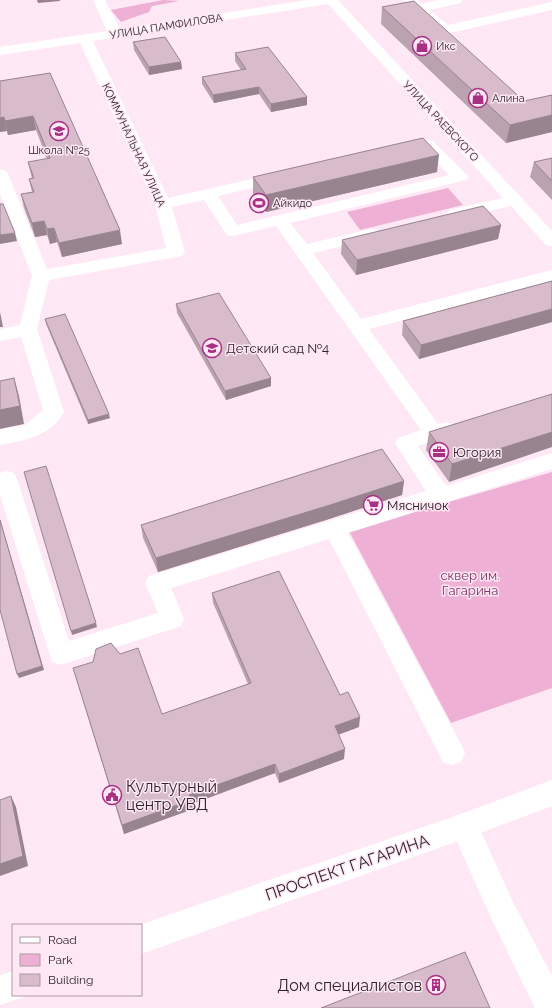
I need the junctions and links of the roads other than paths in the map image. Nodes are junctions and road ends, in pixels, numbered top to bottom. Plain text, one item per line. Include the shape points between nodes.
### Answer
1 (331, 0) edge
2 (456, 0) edge
3 (103, 1) edge
4 (414, 4) edge
5 (552, 6) edge
6 (115, 33) junction
7 (85, 38) junction
8 (0, 51) edge
9 (463, 144) junction
10 (435, 151) junction
11 (383, 154) edge
12 (299, 173) edge
13 (0, 174) edge
14 (208, 193) junction
15 (514, 200) junction
16 (163, 204) junction
17 (437, 218) edge
18 (280, 220) junction
19 (384, 231) edge
20 (550, 236) edge
21 (301, 251) junction
22 (41, 276) junction
23 (552, 276) edge
24 (356, 326) junction
25 (28, 329) junction
26 (0, 335) edge
27 (463, 423) edge
28 (434, 433) junction
29 (0, 437) edge
30 (552, 461) edge
31 (6, 479) dead end
32 (442, 496) junction
33 (334, 527) junction
34 (452, 753) dead end
35 (552, 794) edge
36 (464, 826) junction
37 (142, 940) edge
38 (12, 986) edge
39 (0, 990) edge
40 (552, 1008) edge

1 - 6 street, УЛИЦА ПАМФИЛОВА
1 - 9 street, УЛИЦА РАЕВСКОГО
2 - 4 street
3 - 6 street
4 - 5 street via 444,30
6 - 7 street, УЛИЦА ПАМФИЛОВА
7 - 8 street, УЛИЦА ПАМФИЛОВА
7 - 16 street, КОММУНАЛЬНАЯ УЛИЦА
9 - 10 street
9 - 15 street, УЛИЦА РАЕВСКОГО
10 - 11 street via 428,144
10 - 18 street via 460,177
12 - 14 street
13 - 22 street
14 - 16 street
14 - 18 street via 233,231
15 - 17 street
15 - 20 street, УЛИЦА РАЕВСКОГО
16 - 22 street, КОММУНАЛЬНАЯ УЛИЦА via 176,252
18 - 21 street
19 - 21 street
21 - 24 street
22 - 25 street
23 - 24 street
24 - 28 street
25 - 26 street
25 - 29 street via 54,412 31,431
27 - 28 street
28 - 32 street via 405,443
30 - 32 street
31 - 33 street via 61,654 172,619 157,583
32 - 33 street
33 - 34 street
35 - 36 street, ПРОСПЕКТ ГАГАРИНА
36 - 37 street, ПРОСПЕКТ ГАГАРИНА
36 - 40 street via 502,910
38 - 39 street

